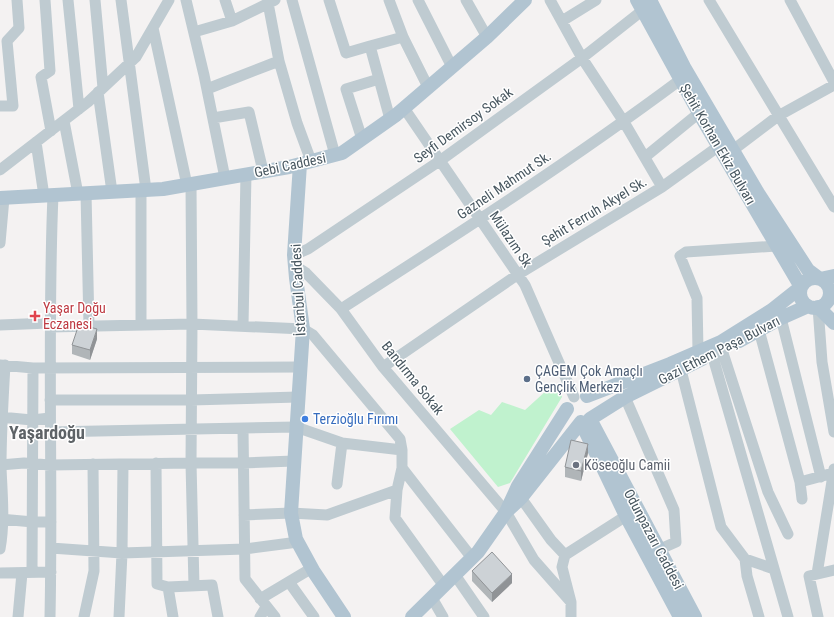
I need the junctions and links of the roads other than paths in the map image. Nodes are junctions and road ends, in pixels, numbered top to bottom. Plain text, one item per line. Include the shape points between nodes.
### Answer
1 (18, 0) edge
2 (45, 0) edge
3 (68, 0) edge
4 (95, 0) edge
5 (122, 0) edge
6 (169, 0) edge
7 (186, 0) edge
8 (225, 0) edge
9 (292, 0) edge
10 (329, 0) edge
11 (388, 0) edge
12 (418, 0) edge
13 (466, 0) edge
14 (525, 0) edge
15 (550, 0) edge
16 (596, 0) edge
17 (709, 0) edge
18 (790, 0) edge
19 (271, 2) edge
20 (644, 3) edge
21 (232, 21) junction
22 (562, 21) junction
23 (153, 28) junction
24 (194, 32) junction
25 (403, 37) junction
26 (487, 37) junction
27 (370, 46) junction
28 (582, 58) junction
29 (279, 61) junction
30 (130, 63) junction
31 (452, 67) junction
32 (379, 79) junction
33 (680, 80) junction
34 (834, 82) edge
35 (834, 85) edge
36 (428, 88) junction
37 (207, 89) junction
38 (101, 90) junction
39 (0, 106) edge
40 (404, 108) junction
41 (79, 109) junction
42 (698, 113) junction
43 (778, 116) junction
44 (212, 118) junction
45 (390, 119) junction
46 (64, 120) junction
47 (624, 122) junction
48 (51, 130) junction
49 (362, 139) junction
50 (36, 142) junction
51 (719, 146) junction
52 (733, 150) junction
53 (335, 155) junction
54 (645, 157) junction
55 (441, 160) junction
56 (305, 163) junction
57 (0, 170) edge
58 (263, 171) junction
59 (246, 174) junction
60 (225, 178) junction
61 (189, 184) junction
62 (662, 187) junction
63 (144, 190) junction
64 (112, 192) junction
65 (82, 194) junction
66 (49, 196) junction
67 (2, 198) edge
68 (834, 207) edge
69 (480, 220) junction
70 (0, 243) edge
71 (777, 246) junction
72 (295, 260) junction
73 (518, 275) junction
74 (827, 278) edge
75 (801, 287) junction
76 (832, 300) edge
77 (813, 307) junction
78 (341, 309) junction
79 (781, 318) junction
80 (834, 322) edge
81 (192, 324) junction
82 (0, 325) edge
83 (49, 325) junction
84 (141, 325) junction
85 (89, 326) junction
86 (243, 326) junction
87 (302, 329) junction
88 (759, 330) junction
89 (698, 351) junction
90 (717, 352) junction
91 (3, 365) edge
92 (50, 367) junction
93 (192, 367) junction
94 (300, 367) junction
95 (383, 367) junction
96 (33, 368) junction
97 (681, 370) junction
98 (298, 397) junction
99 (625, 397) junction
100 (50, 400) junction
101 (192, 400) junction
102 (576, 401) junction
103 (1, 418) edge
104 (50, 418) junction
105 (32, 420) junction
106 (585, 421) junction
107 (296, 427) junction
108 (243, 429) junction
109 (191, 430) junction
110 (50, 432) junction
111 (834, 432) edge
112 (342, 443) junction
113 (402, 450) junction
114 (294, 461) junction
115 (191, 462) junction
116 (32, 463) junction
117 (156, 463) junction
118 (244, 463) junction
119 (93, 464) junction
120 (123, 464) junction
121 (1, 465) edge
122 (50, 465) junction
123 (402, 468) junction
124 (834, 471) edge
125 (820, 477) junction
126 (800, 482) junction
127 (337, 484) dead end
128 (397, 490) junction
129 (520, 498) junction
130 (802, 500) dead end
131 (506, 512) junction
132 (291, 514) junction
133 (244, 515) junction
134 (626, 516) junction
135 (1, 519) edge
136 (33, 522) junction
137 (51, 522) junction
138 (788, 534) dead end
139 (298, 542) junction
140 (51, 548) junction
141 (0, 549) edge
142 (245, 549) junction
143 (658, 550) junction
144 (93, 551) junction
145 (157, 551) junction
146 (193, 551) junction
147 (122, 553) junction
148 (565, 554) junction
149 (472, 558) junction
150 (745, 559) junction
151 (312, 568) junction
152 (774, 569) junction
153 (834, 570) edge
154 (27, 572) junction
155 (51, 572) junction
156 (0, 573) edge
157 (455, 574) junction
158 (817, 574) junction
159 (289, 582) junction
160 (194, 586) junction
161 (444, 586) junction
162 (168, 587) junction
163 (432, 598) junction
164 (571, 602) junction
165 (263, 603) junction
166 (18, 617) edge
167 (50, 617) edge
168 (84, 617) edge
169 (119, 617) edge
170 (173, 617) edge
171 (218, 617) edge
172 (260, 617) edge
173 (275, 617) edge
174 (314, 617) edge
175 (344, 617) edge
176 (412, 617) edge
177 (443, 617) edge
178 (484, 617) edge
179 (571, 617) edge
180 (680, 617) edge
181 (695, 617) edge
182 (759, 617) edge
183 (788, 617) edge
184 (818, 617) edge

1 - 39 street via 19,28 7,41 13,106
2 - 48 street via 50,71 41,77
3 - 41 street
4 - 38 street
5 - 30 street
6 - 23 street
7 - 24 street
8 - 21 street
9 - 53 street
10 - 27 street via 346,53
11 - 25 street
12 - 31 street
13 - 26 street
14 - 26 main road, Gebi Caddesi
15 - 22 street
16 - 22 street
17 - 43 street
18 - 34 street
19 - 21 street
19 - 29 street
20 - 28 street, Seyfi Demirsoy Sokak
20 - 33 main road, Şehit Korhan Ekiz Bulvarı
20 - 52 main road, Şehit Korhan Ekiz Bulvarı
21 - 24 street
22 - 28 street
23 - 30 street
23 - 61 street
24 - 37 street
25 - 27 street
25 - 36 street
26 - 31 main road, Gebi Caddesi
27 - 32 street
28 - 47 street
28 - 55 street, Seyfi Demirsoy Sokak
29 - 37 street
29 - 56 street via 297,123
30 - 38 street
30 - 63 street
31 - 36 main road, Gebi Caddesi
32 - 45 street
32 - 49 street via 346,89
33 - 42 main road, Şehit Korhan Ekiz Bulvarı
33 - 47 street, Gazneli Mahmut Sk.
35 - 43 street
36 - 40 main road, Gebi Caddesi
37 - 44 street
38 - 41 street
38 - 64 street
40 - 45 main road, Gebi Caddesi
40 - 55 street, Mülazım Sk
41 - 46 street
42 - 51 main road, Şehit Korhan Ekiz Bulvarı
42 - 54 street
43 - 52 street
43 - 68 street
44 - 58 street via 250,112
44 - 60 street
45 - 49 main road, Gebi Caddesi
46 - 48 street
46 - 65 street
47 - 54 street
47 - 69 street, Gazneli Mahmut Sk.
48 - 50 street
49 - 53 main road, Gebi Caddesi via 342,154
50 - 57 street
50 - 66 street
51 - 62 street, Şehit Ferruh Akyel Sk.
51 - 71 main road, Şehit Korhan Ekiz Bulvarı
52 - 74 main road, Şehit Korhan Ekiz Bulvarı via 808,270
53 - 56 main road, Gebi Caddesi
54 - 62 street
55 - 69 street, Mülazım Sk
55 - 72 street, Seyfi Demirsoy Sokak
56 - 58 main road, Gebi Caddesi
56 - 72 main road, İstanbul Caddesi
58 - 59 main road, Gebi Caddesi
59 - 60 main road, Gebi Caddesi
59 - 86 street
60 - 61 main road, Gebi Caddesi
61 - 63 main road, Gebi Caddesi
61 - 81 street
62 - 73 street, Şehit Ferruh Akyel Sk.
63 - 64 main road, Gebi Caddesi
63 - 84 street
64 - 65 main road, Gebi Caddesi
65 - 66 main road, Gebi Caddesi
65 - 85 street
66 - 67 main road, Gebi Caddesi
66 - 83 street
67 - 70 street
69 - 73 street, Mülazım Sk
69 - 78 street, Gazneli Mahmut Sk.
71 - 75 main road, Şehit Korhan Ekiz Bulvarı
71 - 89 street via 686,252 680,256 697,298
72 - 78 street, Bandırma Sokak
72 - 87 main road, İstanbul Caddesi
73 - 95 street, Şehit Ferruh Akyel Sk.
73 - 102 street, Mülazım Sk via 525,285
74 - 75 main road via 811,278
74 - 76 main road
75 - 77 main road via 800,296 804,304
75 - 89 main road, Gazi Ethem Paşa Bulvarı via 772,310 721,342
76 - 77 main road
77 - 79 main road, Gazi Ethem Paşa Bulvarı
77 - 80 main road
77 - 111 street
78 - 95 street, Bandırma Sokak
79 - 88 main road, Gazi Ethem Paşa Bulvarı
79 - 125 street
81 - 84 street
81 - 86 street
81 - 93 street
82 - 83 street
83 - 85 street
83 - 92 street
84 - 85 street
86 - 87 street
87 - 94 main road, İstanbul Caddesi
87 - 113 street via 313,335 400,439
88 - 90 main road, Gazi Ethem Paşa Bulvarı
88 - 126 street
89 - 102 main road, Gazi Ethem Paşa Bulvarı
90 - 97 main road, Gazi Ethem Paşa Bulvarı
90 - 138 street via 768,492
90 - 152 street
91 - 96 street
91 - 103 street
92 - 93 street
92 - 96 street
92 - 100 street
93 - 94 street
93 - 101 street
94 - 98 main road, İstanbul Caddesi
95 - 131 street, Bandırma Sokak
96 - 105 street
97 - 99 main road, Gazi Ethem Paşa Bulvarı
97 - 150 street via 721,527
98 - 101 street
98 - 107 main road, İstanbul Caddesi
99 - 106 main road, Gazi Ethem Paşa Bulvarı
99 - 143 street via 674,510 676,542
100 - 101 street
100 - 104 street
101 - 109 street
102 - 106 main road via 570,417 577,422
102 - 106 main road via 591,399 595,407 593,416
102 - 131 main road, Gazi Ethem Paşa Bulvarı via 518,486
103 - 105 street
103 - 121 street
104 - 105 street
104 - 110 street
105 - 116 street
106 - 129 main road, Gazi Ethem Paşa Bulvarı
106 - 134 main road, Odunpazarı Caddesi
106 - 143 main road, Odunpazarı Caddesi via 638,509
107 - 108 street
107 - 112 street
107 - 114 main road, İstanbul Caddesi
108 - 109 street
108 - 118 street
109 - 110 street
109 - 115 street
110 - 122 street
112 - 113 street
112 - 127 street
113 - 123 street
114 - 118 street
114 - 132 main road, İstanbul Caddesi
115 - 117 street
115 - 118 street
115 - 146 street
116 - 121 street
116 - 122 street
116 - 136 street
117 - 120 street
117 - 145 street
118 - 133 street
119 - 120 street
119 - 122 street
119 - 144 street
120 - 147 street
121 - 135 street
122 - 137 street
123 - 128 street
123 - 149 street
124 - 125 street
124 - 158 street
125 - 126 street
126 - 130 street
128 - 132 street via 327,515
128 - 161 street via 395,518
129 - 131 main road, Gazi Ethem Paşa Bulvarı
129 - 148 street via 551,540
131 - 149 main road, Gazi Ethem Paşa Bulvarı
131 - 164 street, Bandırma Sokak via 534,560
132 - 133 street
132 - 139 main road, İstanbul Caddesi
133 - 142 street
134 - 148 street
134 - 180 main road, Odunpazarı Caddesi
135 - 136 street
135 - 141 street
136 - 137 street
136 - 154 street
137 - 140 street
139 - 142 street
139 - 151 main road, İstanbul Caddesi
140 - 144 street
140 - 155 street
142 - 146 street
142 - 165 street via 245,580
143 - 181 main road, Odunpazarı Caddesi
144 - 147 street
144 - 168 street via 94,571
145 - 146 street
145 - 147 street
145 - 162 street via 157,584
146 - 160 street
147 - 169 street
148 - 164 street via 562,567
149 - 157 main road, Gazi Ethem Paşa Bulvarı
150 - 152 street
150 - 182 street via 747,576
151 - 159 street
151 - 175 main road, İstanbul Caddesi
152 - 183 street
153 - 158 street
154 - 155 street
154 - 156 street
154 - 166 street
155 - 167 street
157 - 161 main road, Gazi Ethem Paşa Bulvarı
157 - 178 street
158 - 184 street via 809,576
159 - 165 street
159 - 174 street
160 - 162 street
160 - 171 street via 212,585
161 - 163 main road, Gazi Ethem Paşa Bulvarı
162 - 170 street
163 - 176 main road, Gazi Ethem Paşa Bulvarı
163 - 177 street
164 - 179 street
165 - 172 street
165 - 173 street

